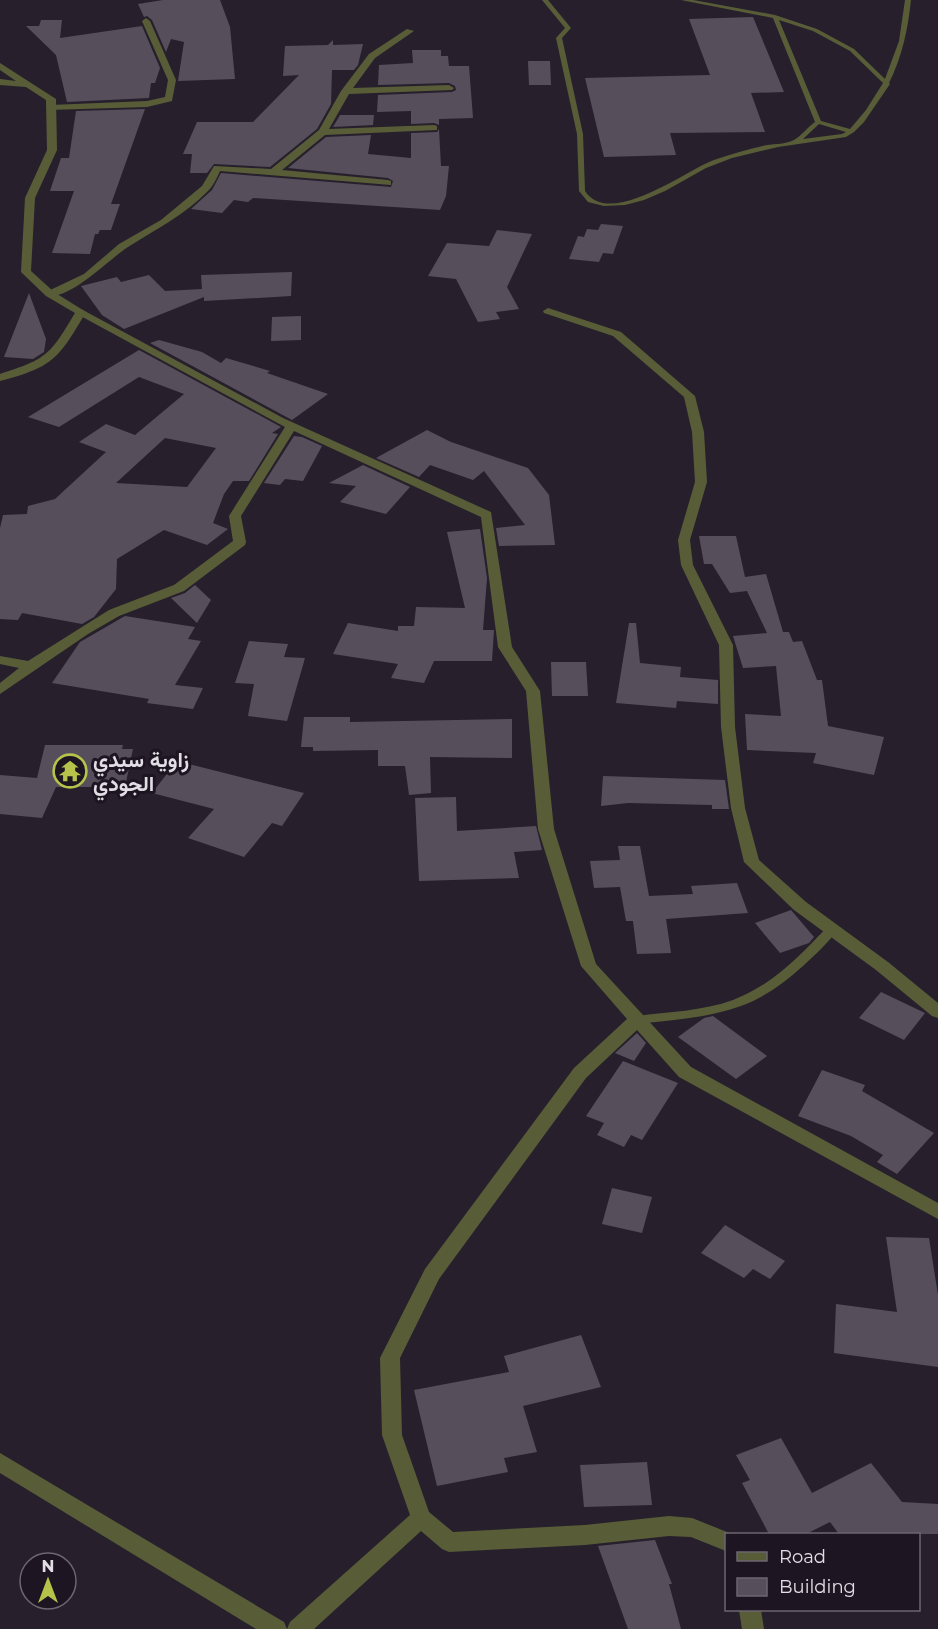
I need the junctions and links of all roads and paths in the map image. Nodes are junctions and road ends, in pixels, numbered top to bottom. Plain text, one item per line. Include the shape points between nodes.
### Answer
1 (545, 0) edge
2 (684, 0) edge
3 (908, 0) edge
4 (775, 17) junction
5 (146, 21) dead end
6 (410, 31) dead end
7 (0, 66) edge
8 (0, 82) edge
9 (29, 84) junction
10 (886, 84) junction
11 (449, 88) dead end
12 (346, 91) junction
13 (51, 108) junction
14 (818, 122) junction
15 (434, 128) dead end
16 (853, 131) junction
17 (323, 132) junction
18 (794, 143) junction
19 (273, 172) junction
20 (388, 183) dead end
21 (50, 294) junction
22 (548, 311) dead end
23 (81, 312) junction
24 (0, 378) edge
25 (291, 426) junction
26 (0, 660) edge
27 (31, 666) junction
28 (0, 690) edge
29 (832, 929) junction
30 (938, 1012) edge
31 (637, 1020) junction
32 (938, 1212) edge
33 (0, 1462) edge
34 (421, 1518) junction
35 (725, 1542) edge
36 (750, 1611) edge
37 (276, 1629) edge
38 (298, 1629) edge
39 (753, 1629) edge

1 - 18 lane via 568,28 559,38 580,134 582,191 591,201 632,202 715,162
2 - 4 lane
3 - 10 lane via 901,48
4 - 10 lane via 815,30 852,50
4 - 14 lane
5 - 13 street via 172,80 169,99 147,104
6 - 12 street via 372,56
7 - 9 street
8 - 9 street
9 - 13 street via 51,99
10 - 16 lane
11 - 12 street
12 - 17 street
13 - 21 street via 52,150 30,198 26,272
14 - 16 lane
14 - 18 lane
15 - 17 street
16 - 18 lane via 844,136
17 - 19 street
19 - 20 street
19 - 21 street via 217,168 206,188 165,222 123,246 88,276
21 - 23 street
22 - 29 street via 617,334 689,396 698,432 701,482 684,540 687,565 726,645 729,739 738,808 752,862
23 - 24 street via 52,355 38,366
23 - 25 street
25 - 27 street via 235,516 240,542 178,588 114,613
25 - 31 street via 487,515 505,647 533,691 546,830 589,966
26 - 27 street
27 - 28 street
29 - 30 street
29 - 31 lane via 805,959 738,1003
31 - 32 street via 685,1072
31 - 34 street via 580,1073 432,1274 390,1358 392,1435
33 - 37 street
34 - 35 street via 449,1542 669,1526 692,1528
34 - 38 street
36 - 39 street

